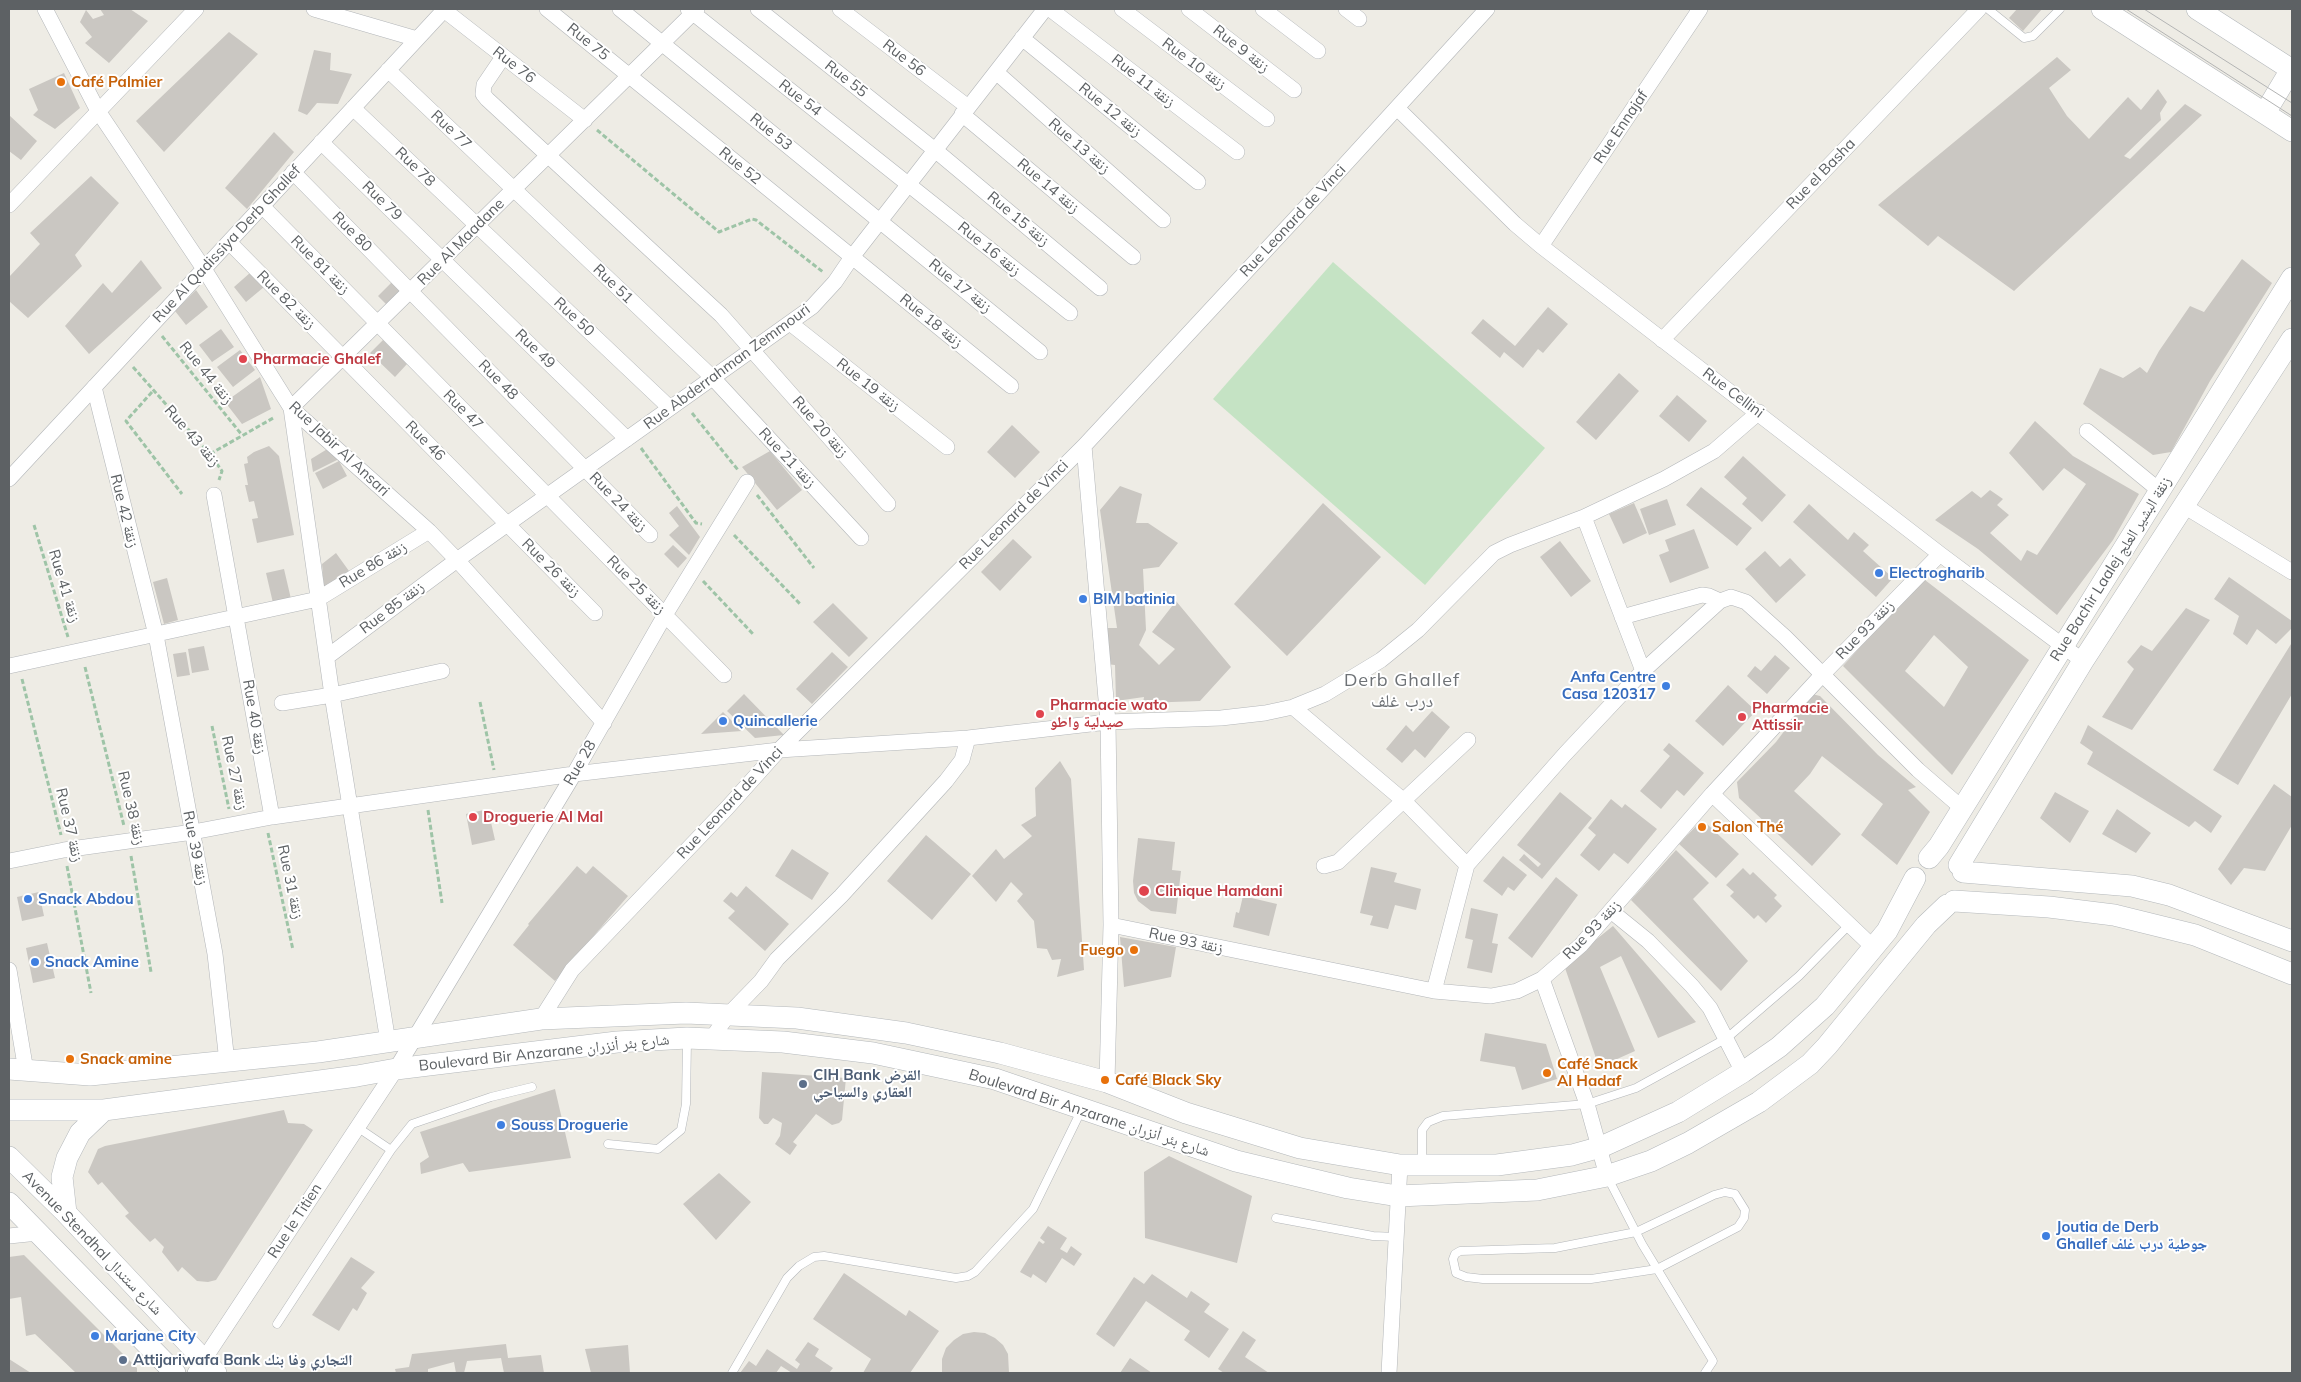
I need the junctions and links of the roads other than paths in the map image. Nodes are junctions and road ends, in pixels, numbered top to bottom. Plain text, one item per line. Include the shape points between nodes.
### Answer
1 (45, 9) edge
2 (196, 9) edge
3 (314, 9) edge
4 (444, 9) edge
5 (547, 9) edge
6 (620, 9) edge
7 (758, 9) edge
8 (840, 9) edge
9 (1045, 9) edge
10 (1050, 9) edge
11 (1122, 9) edge
12 (1188, 9) edge
13 (1263, 9) edge
14 (1346, 9) edge
15 (1487, 9) edge
16 (1700, 9) edge
17 (1979, 9) edge
18 (1988, 9) edge
19 (2060, 9) edge
20 (2102, 9) edge
21 (2197, 9) edge
22 (692, 10) edge
23 (1359, 19) dead end
24 (1022, 38) junction
25 (417, 39) junction
26 (662, 43) junction
27 (1318, 51) dead end
28 (503, 57) junction
29 (2292, 69) edge
30 (388, 70) junction
31 (996, 72) junction
32 (629, 76) junction
33 (1294, 90) dead end
34 (353, 108) junction
35 (1397, 108) junction
36 (98, 111) junction
37 (965, 111) junction
38 (2265, 113) junction
39 (1267, 118) dead end
40 (585, 120) junction
41 (2292, 131) edge
42 (321, 142) junction
43 (935, 150) junction
44 (1237, 152) dead end
45 (549, 155) junction
46 (293, 172) junction
47 (1198, 182) dead end
48 (908, 184) junction
49 (514, 190) junction
50 (9, 205) edge
51 (262, 206) junction
52 (1163, 220) dead end
53 (880, 221) junction
54 (478, 226) junction
55 (229, 242) junction
56 (1541, 246) junction
57 (852, 257) junction
58 (1133, 257) dead end
59 (443, 260) junction
60 (204, 268) junction
61 (2292, 278) edge
62 (1100, 288) dead end
63 (411, 292) junction
64 (1070, 313) dead end
65 (790, 323) junction
66 (378, 324) junction
67 (2292, 338) edge
68 (1662, 340) junction
69 (752, 350) junction
70 (1040, 352) dead end
71 (344, 358) junction
72 (713, 378) junction
73 (1010, 386) dead end
74 (94, 388) junction
75 (291, 408) junction
76 (670, 408) junction
77 (1759, 412) junction
78 (2087, 431) dead end
79 (627, 438) junction
80 (1084, 446) junction
81 (947, 447) dead end
82 (585, 468) junction
83 (9, 479) edge
84 (747, 482) dead end
85 (2160, 491) junction
86 (214, 494) road end
87 (547, 496) junction
88 (888, 504) dead end
89 (2184, 506) junction
90 (1584, 517) junction
91 (507, 524) junction
92 (429, 531) junction
93 (650, 534) dead end
94 (861, 538) dead end
95 (1940, 554) junction
96 (457, 560) junction
97 (2292, 572) edge
98 (318, 599) junction
99 (1720, 601) junction
100 (595, 613) dead end
101 (665, 615) junction
102 (236, 617) junction
103 (1622, 617) junction
104 (156, 635) junction
105 (2062, 646) junction
106 (326, 657) junction
107 (2084, 661) junction
108 (14, 665) edge
109 (442, 671) dead end
110 (1643, 671) junction
111 (1822, 674) junction
112 (724, 675) dead end
113 (332, 695) junction
114 (282, 703) dead end
115 (1292, 707) junction
116 (1108, 722) junction
117 (604, 723) junction
118 (968, 738) junction
119 (1468, 740) dead end
120 (779, 750) junction
121 (574, 774) junction
122 (1712, 794) junction
123 (1404, 801) junction
124 (351, 805) junction
125 (1962, 808) junction
126 (268, 818) junction
127 (193, 832) junction
128 (1929, 858) junction
129 (9, 861) edge
130 (1467, 865) junction
131 (1324, 866) dead end
132 (1961, 868) junction
133 (1915, 878) junction
134 (1950, 903) junction
135 (1611, 911) junction
136 (1111, 925) junction
137 (1849, 925) junction
138 (2292, 941) edge
139 (1874, 948) junction
140 (9, 970) edge
141 (2292, 974) edge
142 (1542, 979) junction
143 (1434, 991) junction
144 (728, 1015) junction
145 (541, 1020) junction
146 (687, 1038) junction
147 (712, 1038) junction
148 (1727, 1038) junction
149 (413, 1039) junction
150 (388, 1042) junction
151 (227, 1062) junction
152 (396, 1069) junction
153 (17, 1070) edge
154 (1743, 1072) junction
155 (1107, 1082) junction
156 (532, 1087) dead end
157 (1586, 1104) junction
158 (1083, 1107) junction
159 (9, 1110) edge
160 (104, 1110) junction
161 (357, 1127) junction
162 (608, 1144) dead end
163 (1600, 1146) junction
164 (391, 1150) junction
165 (9, 1158) edge
166 (1422, 1164) junction
167 (1400, 1165) junction
168 (1607, 1176) junction
169 (1398, 1196) junction
170 (9, 1203) edge
171 (66, 1214) junction
172 (1276, 1218) dead end
173 (1636, 1232) junction
174 (38, 1233) junction
175 (9, 1236) edge
176 (1396, 1237) junction
177 (1658, 1269) junction
178 (277, 1324) dead end
179 (205, 1369) edge
180 (175, 1373) edge
181 (732, 1373) edge
182 (1390, 1373) edge
183 (1705, 1373) edge

1 - 36 street, Rue Jabir Al Ansari
2 - 36 street
3 - 25 street
4 - 25 street, Rue Al Qadissiya Derb Ghallef
4 - 28 street, Rue 76
5 - 32 street, Rue 75
6 - 26 street, Rue 53
7 - 43 street, Rue 55
8 - 37 street, Rue 56
9 - 24 street, Rue Abderrahman Zemmouri
10 - 44 street, Rue 11 زنقة
11 - 39 street, Rue 10 زنقة
12 - 33 street, Rue 9 زنقة
13 - 27 street
14 - 23 street
15 - 35 street, Rue Leonard de Vinci
16 - 56 street, Rue Ennajaf
17 - 68 street, Rue el Basha
18 - 19 lane via 2024,38 2033,36
20 - 38 main road
21 - 29 main road
22 - 26 street, Rue Al Maadane
22 - 48 street, Rue 54
24 - 31 street, Rue Abderrahman Zemmouri
24 - 47 street, Rue 12 زنقة
25 - 30 street, Rue Al Qadissiya Derb Ghallef
26 - 32 street, Rue Al Maadane
26 - 53 street, Rue 53
28 - 40 street, Rue 76
28 - 45 street, Rue 20 زنقة via 484,85 483,94
29 - 38 main road
30 - 34 street, Rue Al Qadissiya Derb Ghallef
30 - 49 street, Rue 77
31 - 37 street, Rue Abderrahman Zemmouri
31 - 52 street, Rue 13 زنقة
32 - 40 street, Rue Al Maadane
32 - 57 street, Rue 52
34 - 42 street, Rue Al Qadissiya Derb Ghallef
34 - 54 street, Rue 78
35 - 56 street, Rue Cellini
35 - 80 street, Rue Leonard de Vinci
36 - 50 street
36 - 60 street, Rue Jabir Al Ansari
37 - 43 street, Rue Abderrahman Zemmouri
37 - 58 street, Rue 14 زنقة
38 - 41 main road
40 - 45 street, Rue Al Maadane
42 - 46 street, Rue Al Qadissiya Derb Ghallef
42 - 59 street, Rue 79
43 - 48 street, Rue Abderrahman Zemmouri
43 - 62 street, Rue 15 زنقة
45 - 49 street, Rue Al Maadane
45 - 69 street, Rue 20 زنقة via 721,315
46 - 51 street, Rue Al Qadissiya Derb Ghallef
46 - 63 street, Rue 80
48 - 53 street, Rue Abderrahman Zemmouri
48 - 64 street, Rue 16 زنقة
49 - 54 street, Rue Al Maadane
49 - 72 street, Rue 51
51 - 55 street, Rue Al Qadissiya Derb Ghallef
51 - 66 street, Rue 81 زنقة
53 - 57 street, Rue Abderrahman Zemmouri
53 - 70 street, Rue 17 زنقة
54 - 59 street, Rue Al Maadane
54 - 76 street, Rue 50
55 - 60 street, Rue Al Qadissiya Derb Ghallef
55 - 71 street, Rue 82 زنقة
56 - 68 street, Rue Cellini
57 - 65 street, Rue Abderrahman Zemmouri via 812,307
57 - 73 street, Rue 18 زنقة
59 - 63 street, Rue Al Maadane
59 - 79 street, Rue 49
60 - 74 street, Rue Al Qadissiya Derb Ghallef
60 - 75 street, Rue Jabir Al Ansari
61 - 85 main road, Rue Bachir Laalej زنقة البشير العلج
63 - 66 street, Rue Al Maadane
63 - 82 street, Rue 48
65 - 69 street, Rue Abderrahman Zemmouri
65 - 81 street, Rue 19 زنقة
66 - 71 street, Rue Al Maadane
66 - 87 street, Rue 47
67 - 89 main road, Rue Bachir Laalej زنقة البشير العلج
68 - 77 street, Rue Cellini
69 - 72 street, Rue Abderrahman Zemmouri
69 - 88 street, Rue 20 زنقة
71 - 75 street, Rue Al Maadane
71 - 91 street, Rue 46
72 - 76 street, Rue Abderrahman Zemmouri
72 - 94 street, Rue 21 زنقة
74 - 83 street, Rue Al Qadissiya Derb Ghallef
74 - 104 street, Rue 42 زنقة
75 - 92 street, Rue Jabir Al Ansari
75 - 98 street
76 - 79 street, Rue Abderrahman Zemmouri
77 - 90 street via 1714,451
77 - 95 street, Rue Cellini
78 - 85 street
79 - 82 street, Rue Abderrahman Zemmouri
80 - 116 street
80 - 120 street, Rue Leonard de Vinci
82 - 87 street, Rue Abderrahman Zemmouri
82 - 93 street, Rue 24 زنقة
84 - 101 street, Rue 28
85 - 105 main road, Rue Bachir Laalej زنقة البشير العلج
86 - 102 street
87 - 91 street, Rue Abderrahman Zemmouri
87 - 101 street, Rue 25 زنقة
89 - 97 street
89 - 107 main road, Rue Bachir Laalej زنقة البشير العلج
90 - 103 street
90 - 115 street via 1494,553 1418,630 1381,660 1325,694
91 - 96 street, Rue Abderrahman Zemmouri
91 - 100 street, Rue 26 زنقة
92 - 96 street, Rue Jabir Al Ansari
92 - 98 street, Rue 86 زنقة
95 - 105 street, Rue Cellini
95 - 111 street, Rue 93 زنقة
96 - 106 street, Rue 85 زنقة
96 - 117 street, Rue Jabir Al Ansari
98 - 102 street, Rue 86 زنقة
98 - 106 street
99 - 103 street via 1702,595
99 - 110 street
99 - 111 street via 1731,597 1746,602
101 - 112 street, Rue 25 زنقة
101 - 117 street, Rue 28
102 - 104 street, Rue 86 زنقة
102 - 126 street, Rue 40 زنقة
103 - 110 street
104 - 108 street, Rue 86 زنقة
104 - 127 street, Rue 39 زنقة
105 - 107 street, Rue Cellini
105 - 125 main road, Rue Bachir Laalej زنقة البشير العلج
106 - 113 street
107 - 132 main road, Rue Bachir Laalej زنقة البشير العلج
109 - 113 street
110 - 130 street
111 - 122 street, Rue 93 زنقة
111 - 125 street via 1918,770
113 - 114 street
113 - 124 street
115 - 116 street via 1221,718
115 - 123 street
116 - 118 street
116 - 136 street
117 - 121 street, Rue 28
118 - 120 street
118 - 144 street via 962,760 946,781
119 - 123 street
120 - 121 street
120 - 145 street, Rue Leonard de Vinci via 572,970
121 - 124 street
121 - 149 street, Rue 28
122 - 135 street, Rue 93 زنقة
122 - 137 street
123 - 130 street
123 - 131 street via 1338,862
124 - 126 street
124 - 150 street
125 - 128 main road, Rue Bachir Laalej زنقة البشير العلج
126 - 127 street
127 - 129 street
127 - 151 street, Rue 39 زنقة via 215,954
128 - 132 main road via 1945,856
128 - 133 main road via 1917,870
130 - 143 street
132 - 134 main road via 1964,888
132 - 138 main road via 2132,886 2169,895
133 - 134 main road via 1915,886 1924,900 1938,906
133 - 139 main road, Boulevard Bir Anzarane شارع بئر أنزران via 1898,914
134 - 141 main road via 2049,907 2114,915 2195,935
134 - 168 main road, Boulevard Bir Anzarane شارع بئر أنزران via 1926,925 1827,1046 1798,1073 1759,1102 1688,1143 1651,1161
135 - 142 street, Rue 93 زنقة via 1581,945
135 - 148 street via 1648,941 1692,986 1710,1008
136 - 143 street, Rue 93 زنقة
136 - 155 street
137 - 139 street
137 - 148 lane via 1799,976
139 - 154 main road, Boulevard Bir Anzarane شارع بئر أنزران via 1802,1028
140 - 153 street
142 - 143 street, Rue 93 زنقة via 1517,992 1491,996
142 - 157 street
144 - 145 main road, Boulevard Bir Anzarane شارع بئر أنزران via 686,1013
144 - 147 street
144 - 155 main road, Boulevard Bir Anzarane شارع بئر أنزران via 797,1018 906,1033 992,1051
145 - 149 main road, Boulevard Bir Anzarane شارع بئر أنزران
146 - 147 main road, Boulevard Bir Anzarane شارع بئر أنزران
146 - 152 main road, Boulevard Bir Anzarane شارع بئر أنزران via 617,1042
146 - 162 lane via 686,1104 681,1130 658,1149
147 - 158 main road, Boulevard Bir Anzarane شارع بئر أنزران via 820,1045 916,1060 994,1079
148 - 154 street
148 - 157 lane via 1636,1088
149 - 150 main road, Boulevard Bir Anzarane شارع بئر أنزران
149 - 152 street, Rue 28
150 - 151 main road, Boulevard Bir Anzarane شارع بئر أنزران
151 - 153 main road, Boulevard Bir Anzarane شارع بئر أنزران via 90,1075
152 - 160 main road, Boulevard Bir Anzarane شارع بئر أنزران
152 - 161 street, Rue le Titien
154 - 163 main road, Boulevard Bir Anzarane شارع بئر أنزران via 1678,1112
155 - 167 main road, Boulevard Bir Anzarane شارع بئر أنزران via 1186,1113 1290,1145
156 - 164 lane via 491,1097 412,1124
157 - 163 street
157 - 166 lane via 1443,1116 1428,1122 1422,1130
158 - 169 main road, Boulevard Bir Anzarane شارع بئر أنزران via 1236,1161 1339,1186
158 - 181 lane via 1033,1209 975,1272 956,1278 814,1257 788,1278
159 - 160 main road, Boulevard Bir Anzarane شارع بئر أنزران
160 - 171 main road via 80,1133 67,1158 62,1177
161 - 164 lane
161 - 179 street, Rue le Titien
163 - 166 main road, Boulevard Bir Anzarane شارع بئر أنزران via 1572,1155 1496,1164
163 - 168 street
164 - 178 lane
165 - 171 main road, Avenue Stendhal شارع ستندال
166 - 167 main road, Boulevard Bir Anzarane شارع بئر أنزران
167 - 169 street
168 - 169 main road, Boulevard Bir Anzarane شارع بئر أنزران via 1537,1190
168 - 173 lane
169 - 176 street
170 - 174 main road, Avenue Stendhal شارع ستندال
171 - 179 main road, Avenue Stendhal شارع ستندال
172 - 176 lane via 1373,1236
173 - 177 lane
173 - 177 lane via 1714,1194 1735,1194 1745,1210 1738,1227
173 - 177 lane via 1555,1248 1460,1251 1454,1254 1453,1259 1456,1273 1483,1280 1591,1280
174 - 175 street
174 - 180 main road, Avenue Stendhal شارع ستندال
176 - 182 street
177 - 183 lane via 1713,1361

